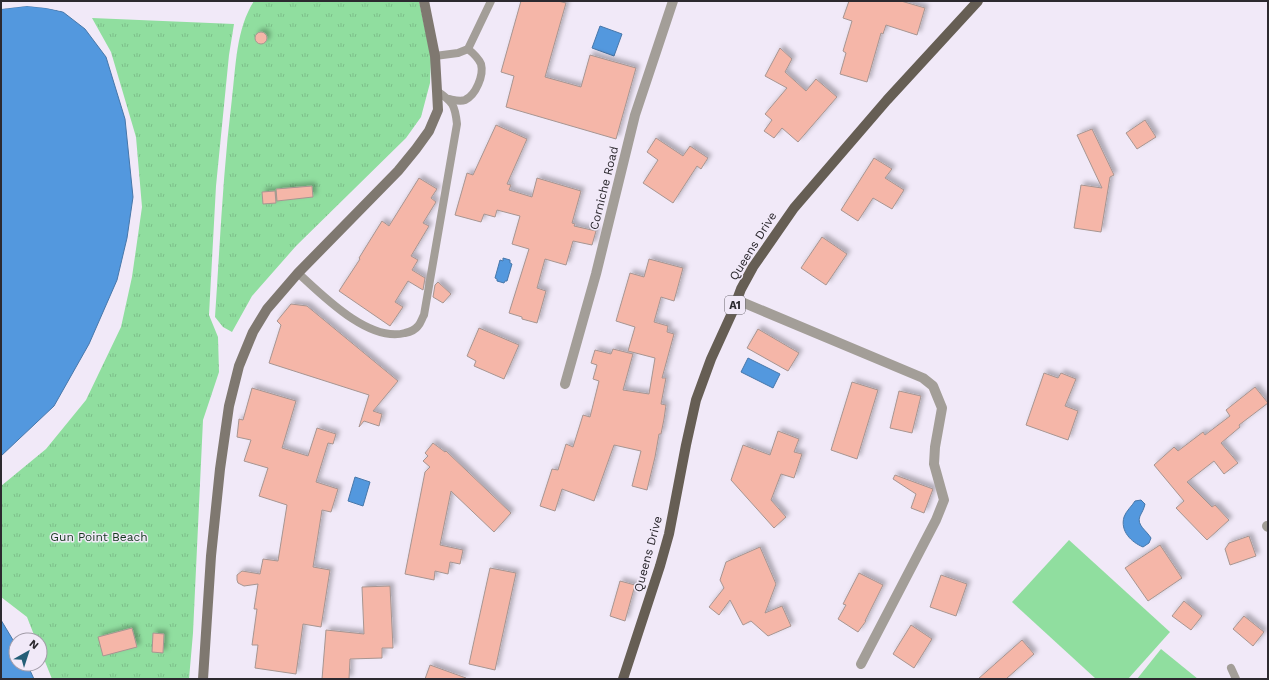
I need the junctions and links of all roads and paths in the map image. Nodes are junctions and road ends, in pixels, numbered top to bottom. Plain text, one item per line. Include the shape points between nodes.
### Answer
1 (424, 1) edge
2 (491, 1) edge
3 (673, 1) edge
4 (978, 1) edge
5 (468, 49) junction
6 (435, 56) junction
7 (437, 91) junction
8 (449, 99) junction
9 (298, 273) junction
10 (737, 300) junction
11 (565, 384) dead end
12 (861, 664) dead end
13 (1231, 668) dead end
14 (203, 679) edge
15 (623, 679) edge
16 (1236, 679) edge

1 - 6 main road
2 - 5 lane
3 - 11 street, Corniche Road via 635,115 596,274
4 - 10 main road, Queens Drive / A1 via 887,100 794,208 754,267
5 - 6 lane
5 - 8 lane via 478,57 481,65 480,80 466,100
6 - 7 main road
7 - 8 lane
7 - 9 main road via 438,110 416,149 398,171
8 - 9 lane via 455,110 457,124 424,315 419,325 408,332 392,335 365,326 343,313
9 - 14 main road via 267,309 253,332 239,366 229,406 213,540
10 - 12 street via 923,378 933,386 942,408 934,464 944,500
10 - 15 main road, Queens Drive / A1 via 696,400 669,534
13 - 16 lane

